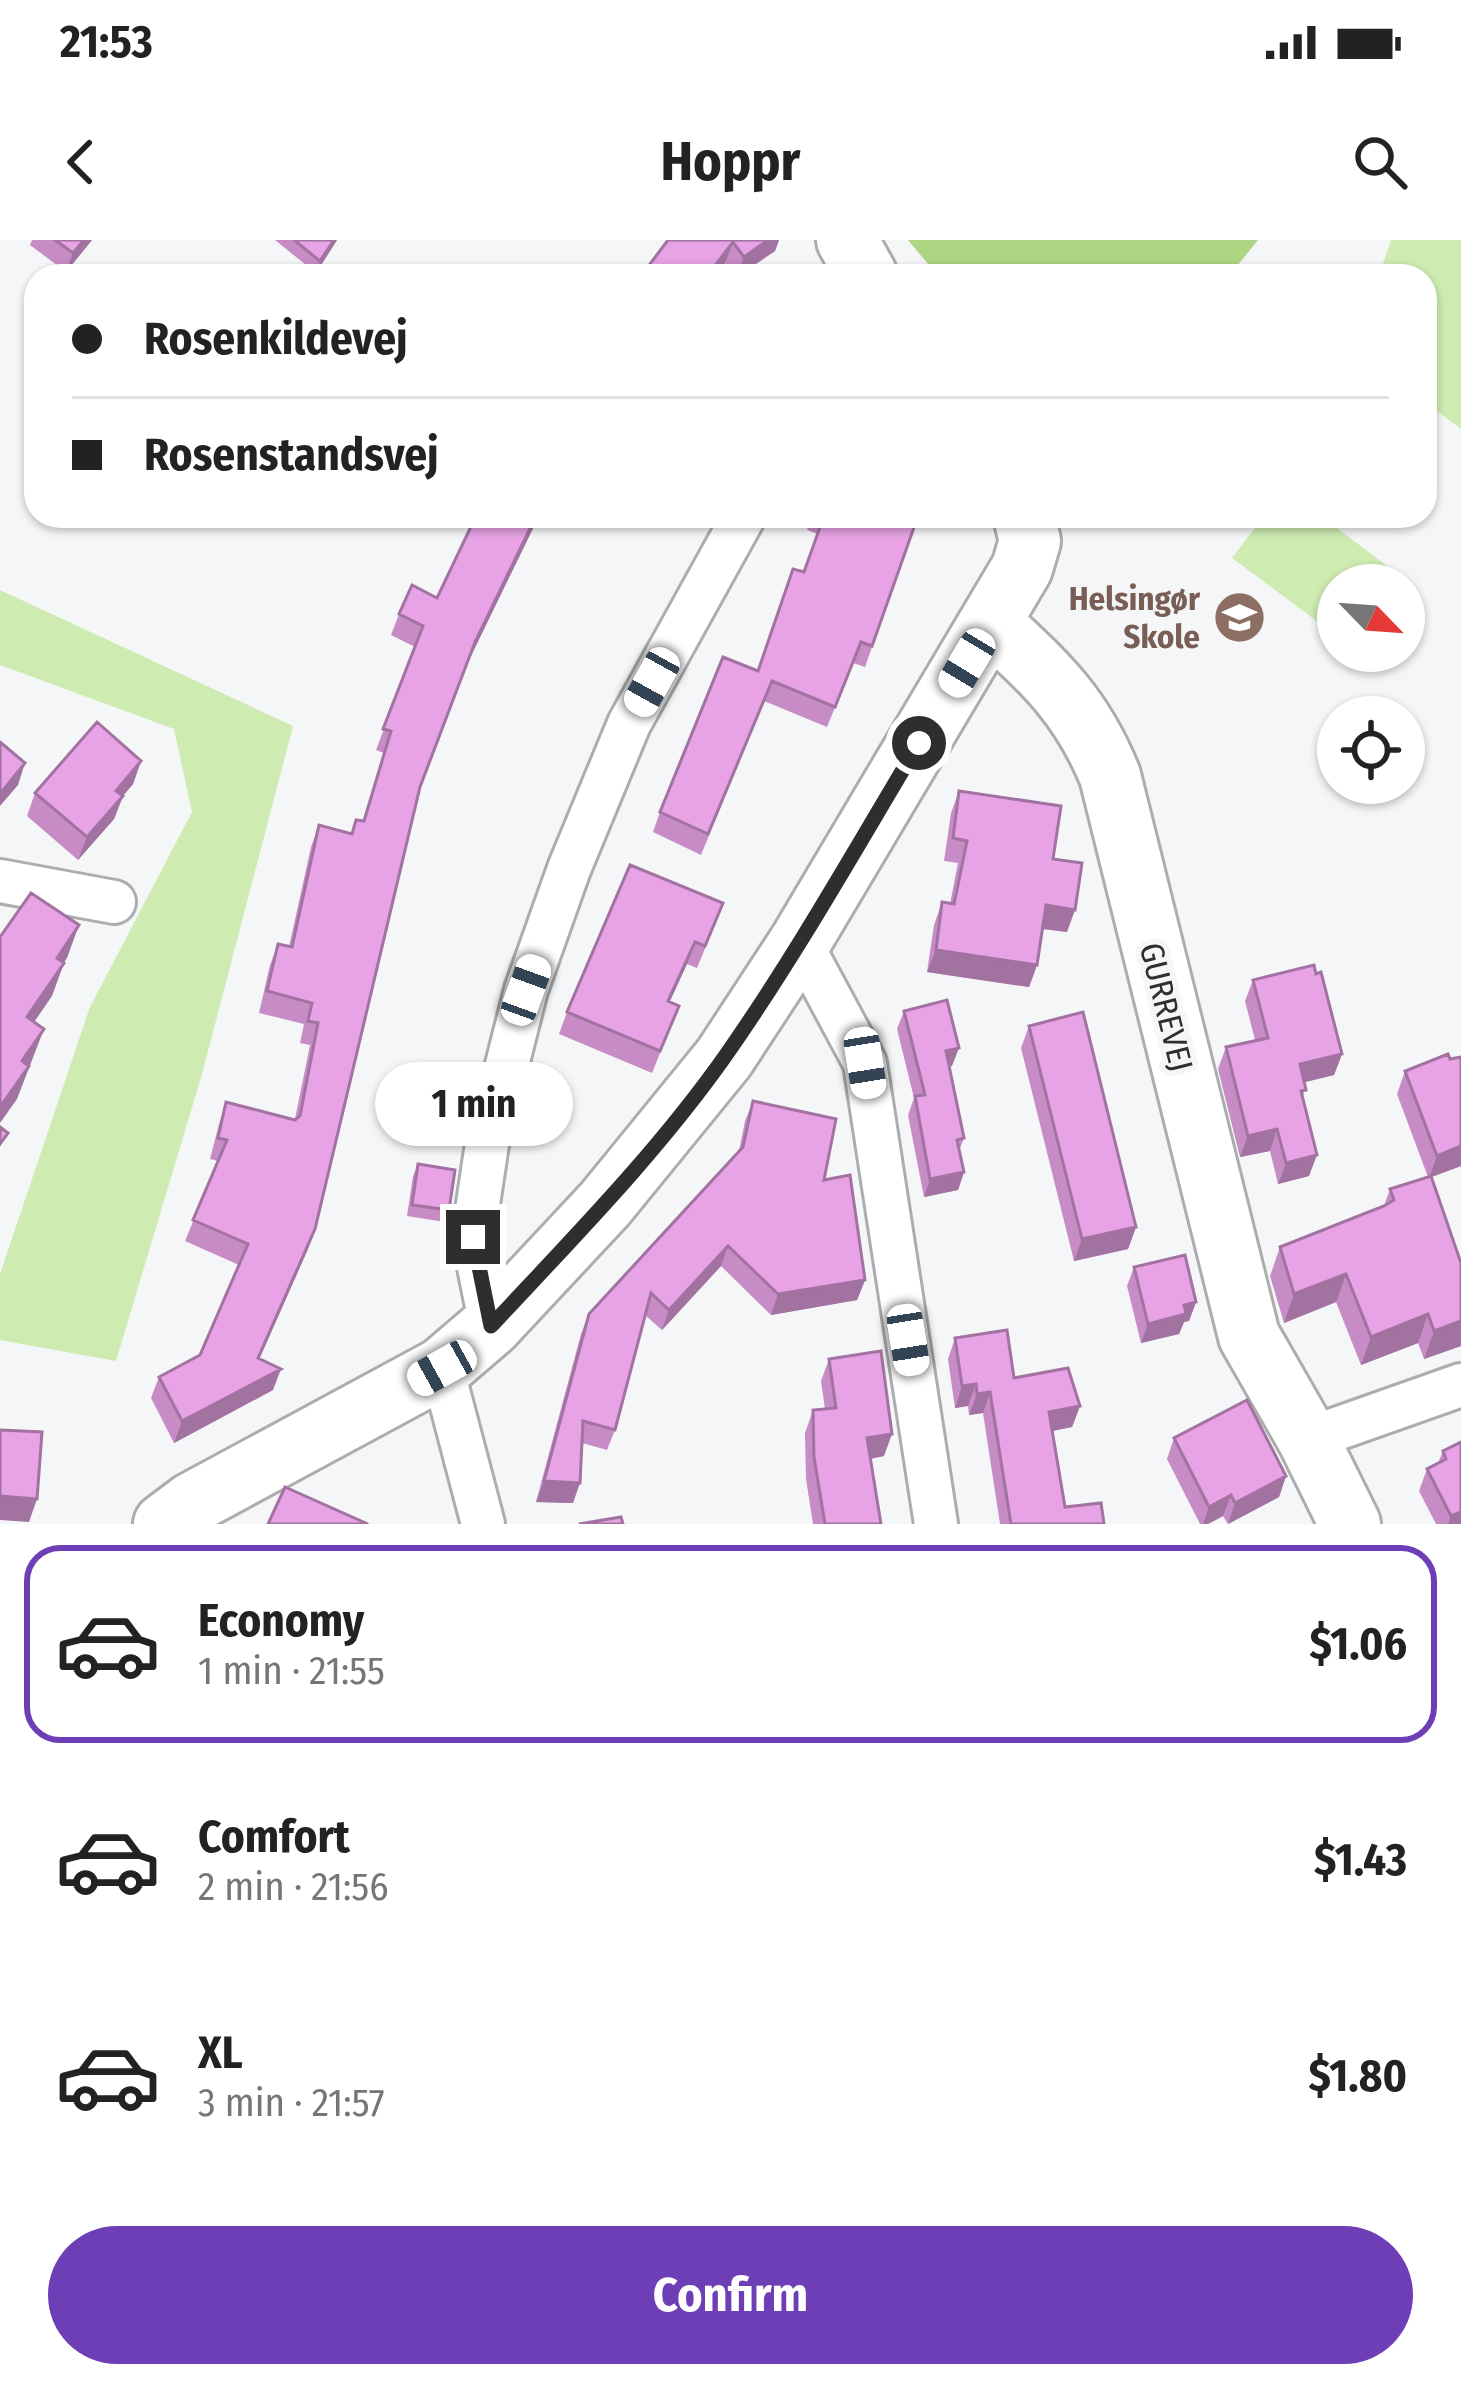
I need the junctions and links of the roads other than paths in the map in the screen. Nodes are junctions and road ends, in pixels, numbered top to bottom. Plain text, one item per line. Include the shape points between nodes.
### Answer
1 (737, 528) edge
2 (1027, 528) edge
3 (991, 623) junction
4 (0, 880) edge
5 (114, 902) dead end
6 (800, 942) junction
7 (491, 1326) junction
8 (442, 1368) junction
9 (1461, 1384) edge
10 (1308, 1438) junction
11 (164, 1524) edge
12 (484, 1524) edge
13 (936, 1524) edge
14 (1350, 1524) edge

1 - 7 street via 628,724 526,990 473,1237
2 - 3 street via 1022,568
3 - 6 street
3 - 10 street, GURREVEJ via 1062,690 1110,776 1249,1336
4 - 5 street
6 - 7 street via 724,1058
6 - 13 street via 865,1063
7 - 8 street
8 - 11 street
8 - 12 street
9 - 10 street
10 - 14 street, GURREVEJ

